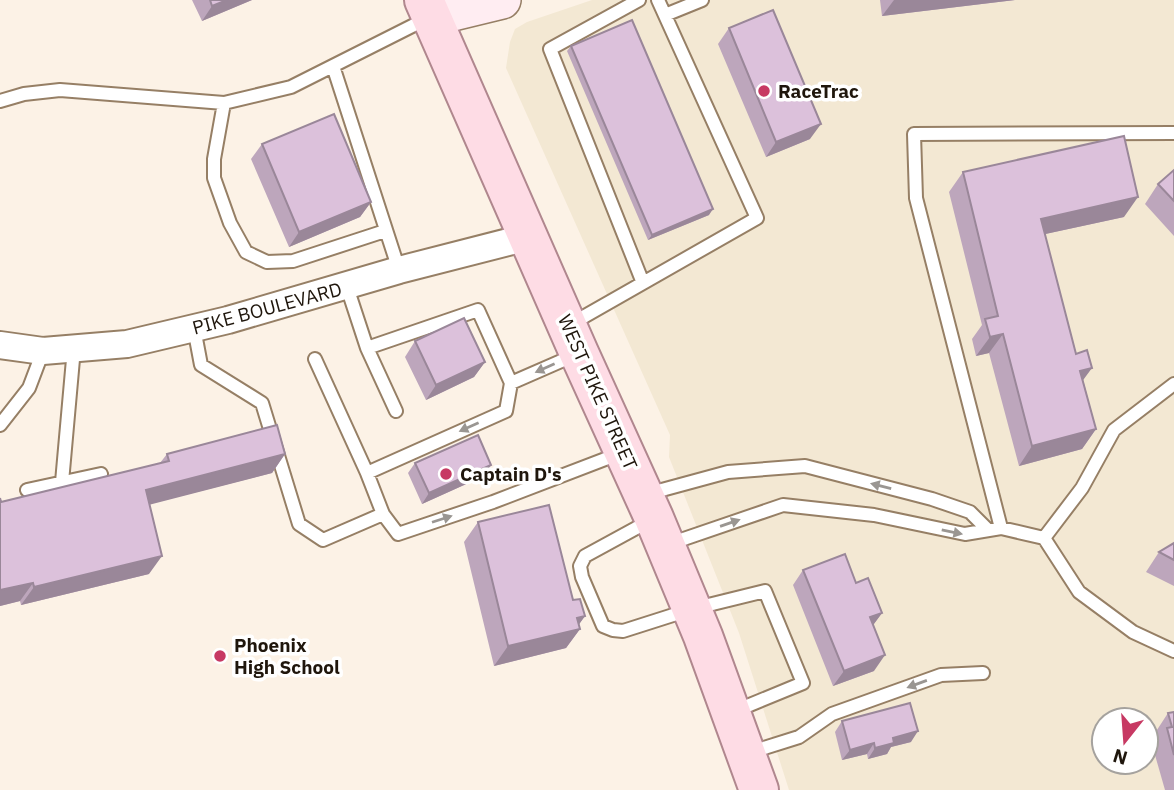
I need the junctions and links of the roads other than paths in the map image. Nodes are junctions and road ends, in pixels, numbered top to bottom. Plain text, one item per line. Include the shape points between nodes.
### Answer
1 (502, 0) edge
2 (639, 0) edge
3 (658, 0) edge
4 (702, 0) edge
5 (434, 6) edge
6 (665, 15) junction
7 (332, 66) junction
8 (0, 101) edge
9 (224, 103) junction
10 (1174, 133) edge
11 (386, 230) junction
12 (528, 237) junction
13 (399, 270) junction
14 (643, 284) junction
15 (347, 287) junction
16 (194, 328) junction
17 (573, 340) junction
18 (0, 345) edge
19 (74, 348) junction
20 (368, 348) junction
21 (43, 351) junction
22 (315, 359) dead end
23 (511, 383) junction
24 (1174, 384) edge
25 (396, 411) dead end
26 (0, 425) edge
27 (625, 452) junction
28 (367, 473) junction
29 (101, 474) edge
30 (62, 482) junction
31 (27, 490) dead end
32 (383, 514) junction
33 (655, 520) junction
34 (994, 528) junction
35 (1044, 538) junction
36 (692, 609) junction
37 (1174, 651) edge
38 (984, 673) dead end
39 (732, 713) junction
40 (746, 753) junction
41 (758, 790) edge

1 - 5 main road
2 - 14 lane via 550,49
3 - 6 lane
4 - 6 lane
5 - 7 lane
5 - 12 main road, WEST PIKE STREET
6 - 14 lane via 757,218
7 - 9 lane via 291,87
7 - 11 lane
8 - 9 lane via 60,90
9 - 11 lane via 214,178 246,252 267,262 293,261
10 - 34 lane via 914,134 916,198
11 - 13 lane
12 - 13 street, PIKE BOULEVARD
12 - 17 main road, WEST PIKE STREET
13 - 15 street, PIKE BOULEVARD
14 - 17 lane
15 - 16 street, PIKE BOULEVARD
15 - 20 lane
16 - 19 street, PIKE BOULEVARD via 127,344
16 - 32 lane via 201,365 262,403 299,524 323,540
17 -> 23 lane
17 - 27 main road, WEST PIKE STREET
18 - 21 street, PIKE BOULEVARD
19 - 21 street, PIKE BOULEVARD
19 - 30 lane
20 - 23 lane via 478,310
20 - 25 lane
21 - 26 lane via 29,388
22 - 28 lane
23 -> 28 lane via 506,411
24 - 35 lane via 1114,430 1082,488
32 -> 27 lane via 398,534
27 - 33 main road, WEST PIKE STREET
28 - 32 lane
29 - 30 lane
30 - 31 lane
33 -> 34 lane via 783,505 874,515 965,534
34 -> 33 lane via 945,503 805,466 728,472
33 - 36 main road, WEST PIKE STREET
33 - 36 lane via 585,556 580,566 582,577 597,614 603,626 623,631
34 - 35 lane
35 - 37 lane via 1079,592 1133,632
36 - 39 main road, WEST PIKE STREET
36 - 39 lane via 765,591 803,683
38 -> 40 lane via 941,675 832,714 799,737
39 - 40 main road, WEST PIKE STREET
40 - 41 main road, WEST PIKE STREET

